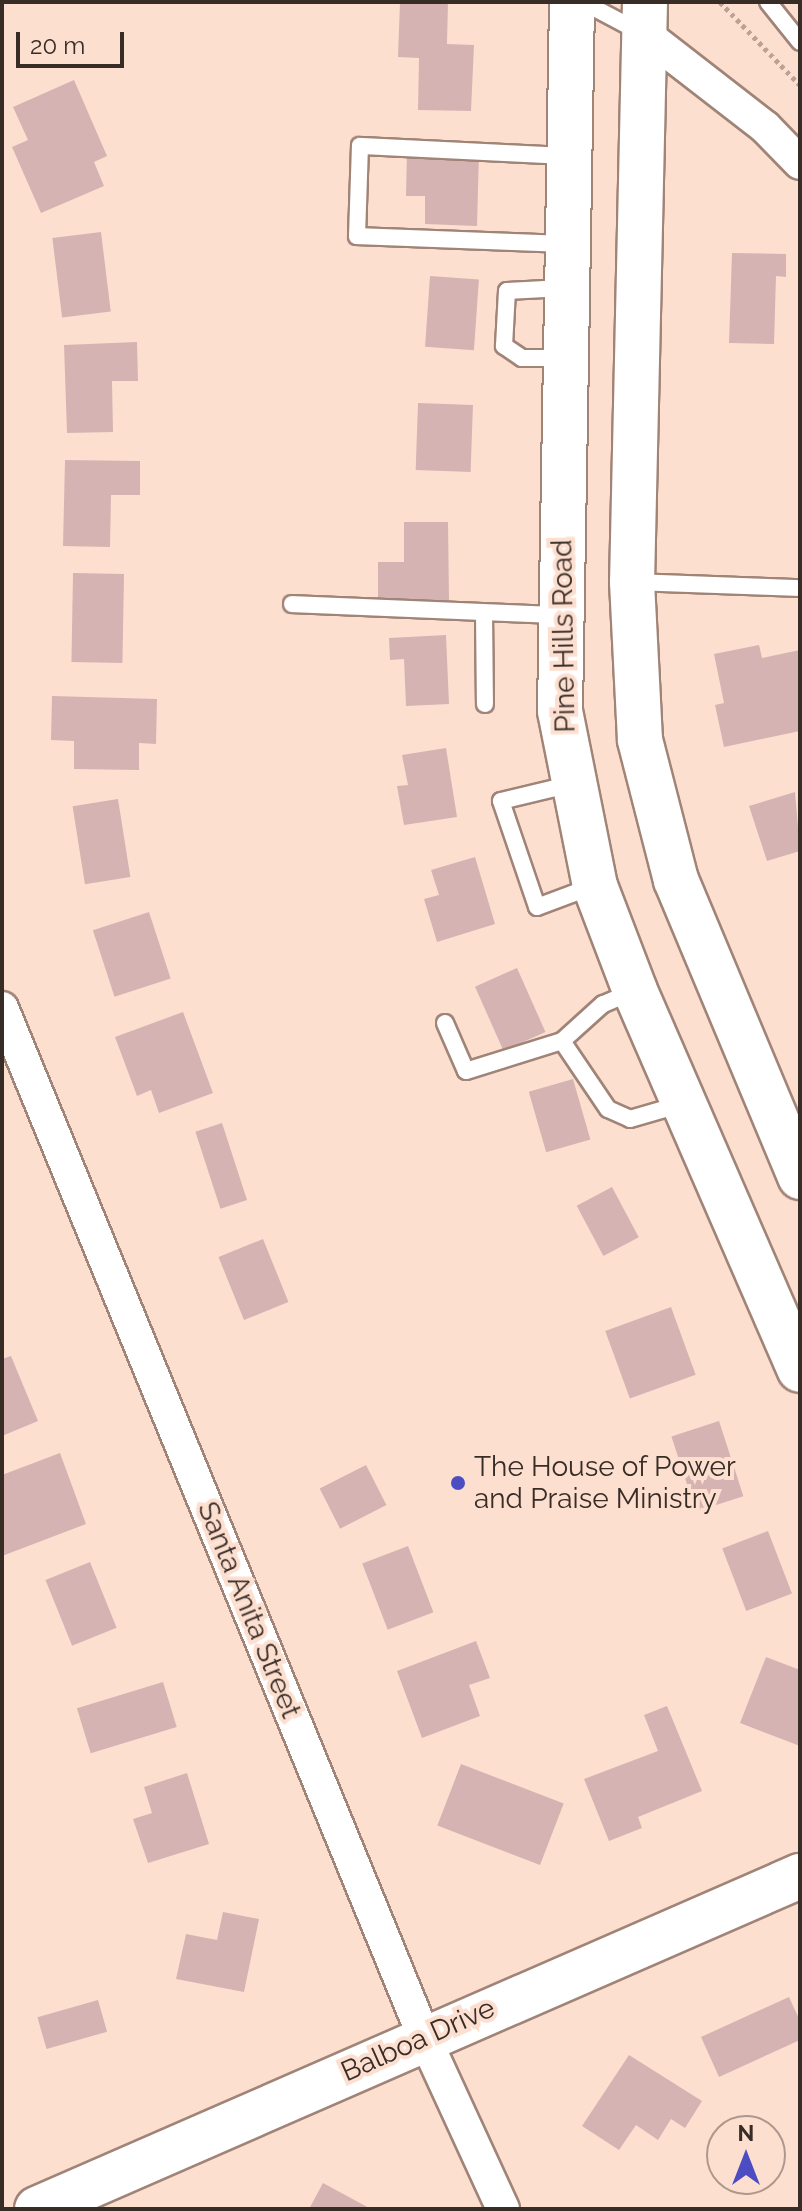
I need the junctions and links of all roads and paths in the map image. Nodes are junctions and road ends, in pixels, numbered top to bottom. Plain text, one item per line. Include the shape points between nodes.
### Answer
1 (572, 2) edge
2 (583, 2) edge
3 (720, 2) edge
4 (768, 2) edge
5 (645, 18) edge
6 (800, 42) edge
7 (800, 85) edge
8 (569, 156) junction
9 (800, 163) edge
10 (567, 244) junction
11 (566, 288) junction
12 (564, 358) junction
13 (632, 582) junction
14 (800, 588) edge
15 (292, 604) dead end
16 (484, 613) junction
17 (559, 615) junction
18 (485, 704) dead end
19 (573, 784) junction
20 (595, 886) junction
21 (635, 991) junction
22 (2, 1008) edge
23 (445, 1023) dead end
24 (562, 1041) junction
25 (684, 1103) junction
26 (800, 1177) edge
27 (800, 1370) edge
28 (800, 1876) edge
29 (424, 2037) junction
30 (37, 2209) edge
31 (503, 2209) edge

1 - 8 main road, Pine Hills Road
2 - 5 lane
3 - 7 path
4 - 6 lane
5 - 9 street
5 - 13 main road
8 - 10 main road, Pine Hills Road
8 - 10 lane via 360,146 357,236
10 - 11 main road, Pine Hills Road
11 - 12 main road, Pine Hills Road
11 - 12 lane via 507,291 504,346 522,358
12 - 17 main road, Pine Hills Road
13 - 14 lane
13 - 26 main road via 640,740 676,880
15 - 16 lane
16 - 17 lane
16 - 18 lane
17 - 19 main road, Pine Hills Road via 560,711
19 - 20 main road, Pine Hills Road
19 - 20 lane via 501,801 537,907
20 - 21 main road, Pine Hills Road
21 - 24 lane via 603,1004
21 - 25 main road, Pine Hills Road
22 - 29 street, Santa Anita Street
23 - 24 lane via 466,1071
24 - 25 lane via 608,1109 630,1119
25 - 27 main road, Pine Hills Road
28 - 29 main road, Balboa Drive
29 - 30 main road, Balboa Drive
29 - 31 street, Santa Anita Street

